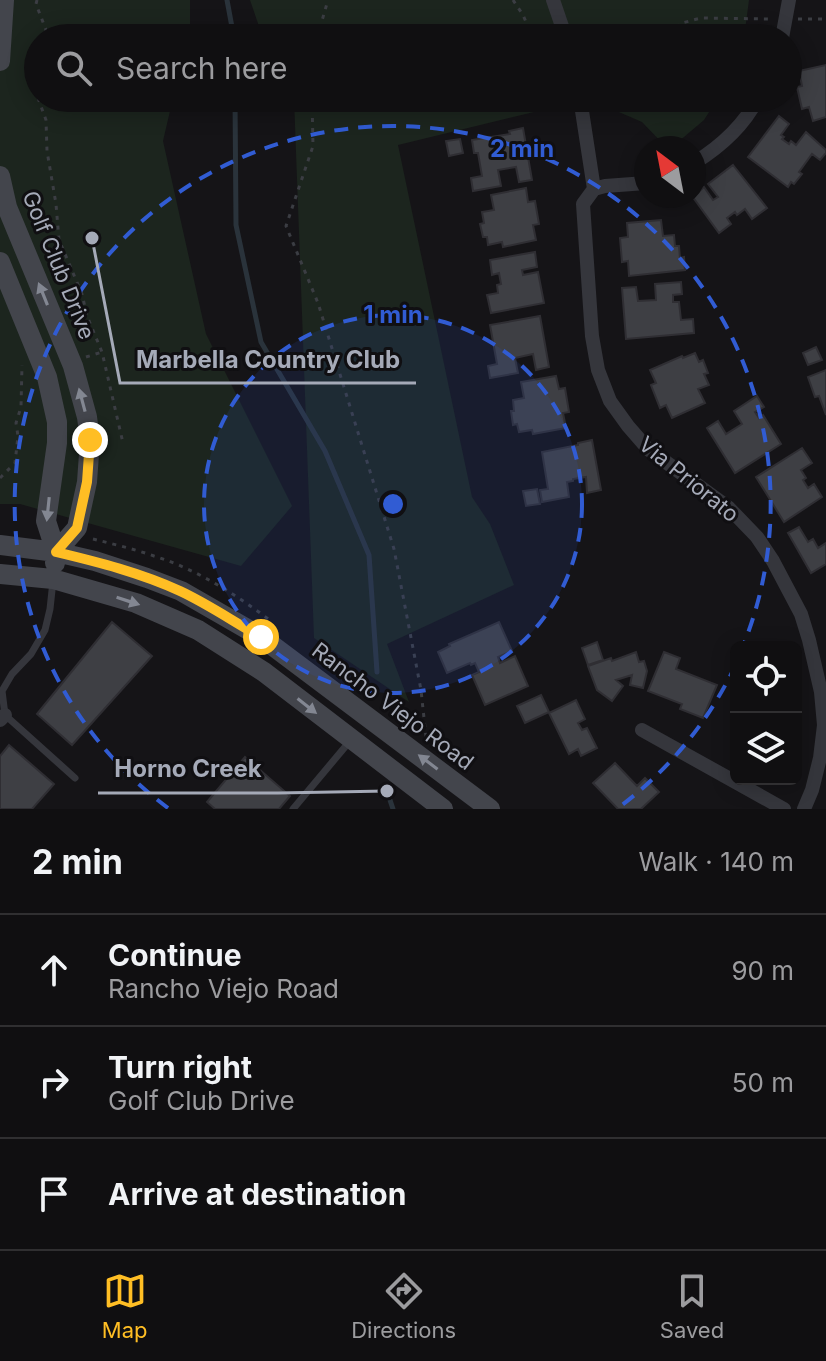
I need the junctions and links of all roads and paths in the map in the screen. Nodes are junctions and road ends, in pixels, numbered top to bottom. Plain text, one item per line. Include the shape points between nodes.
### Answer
1 (4, 0) edge
2 (37, 0) edge
3 (328, 0) edge
4 (513, 0) edge
5 (553, 0) edge
6 (789, 0) edge
7 (787, 19) junction
8 (826, 19) edge
9 (44, 24) edge
10 (321, 24) edge
11 (527, 24) edge
12 (561, 24) edge
13 (680, 24) edge
14 (786, 24) edge
15 (0, 61) edge
16 (43, 112) edge
17 (312, 112) edge
18 (582, 112) edge
19 (750, 112) edge
20 (706, 155) edge
21 (0, 176) edge
22 (634, 184) edge
23 (594, 189) junction
24 (0, 262) edge
25 (22, 366) dead end
26 (123, 443) dead end
27 (0, 478) edge
28 (0, 545) edge
29 (56, 552) junction
30 (0, 574) edge
31 (53, 579) junction
32 (2, 715) edge
33 (642, 730) dead end
34 (351, 740) junction
35 (428, 743) dead end
36 (75, 778) dead end
37 (293, 809) edge
38 (443, 809) edge
39 (490, 809) edge
40 (784, 809) edge
41 (804, 809) edge

1 - 15 main road
2 - 9 path
3 - 10 path
4 - 11 path
5 - 12 street
6 - 7 street
7 - 8 path
7 - 13 path via 701,18
7 - 14 street
16 - 26 path via 59,240 102,352
17 - 35 path via 313,146 286,226 318,303 394,549
18 - 23 street
19 - 20 street
29 -> 21 main road, Golf Club Drive via 77,528 87,482 87,417 73,366 7,207
22 - 23 street
23 - 41 street, Via Priorato via 583,204 592,336 610,401 648,449 729,508 757,537 801,614 824,725
24 -> 29 main road, Golf Club Drive via 47,377 57,422 46,521
25 - 27 path via 15,463
28 - 29 main road, Rancho Viejo Road
29 - 31 main road, Golf Club Drive
39 -> 29 main road, Rancho Viejo Road via 261,637 181,591
30 - 31 main road
31 - 32 lane via 45,630 2,691
31 -> 34 main road via 136,603 198,630 244,658
32 - 36 lane
33 - 40 street
34 - 37 lane
34 - 38 main road

